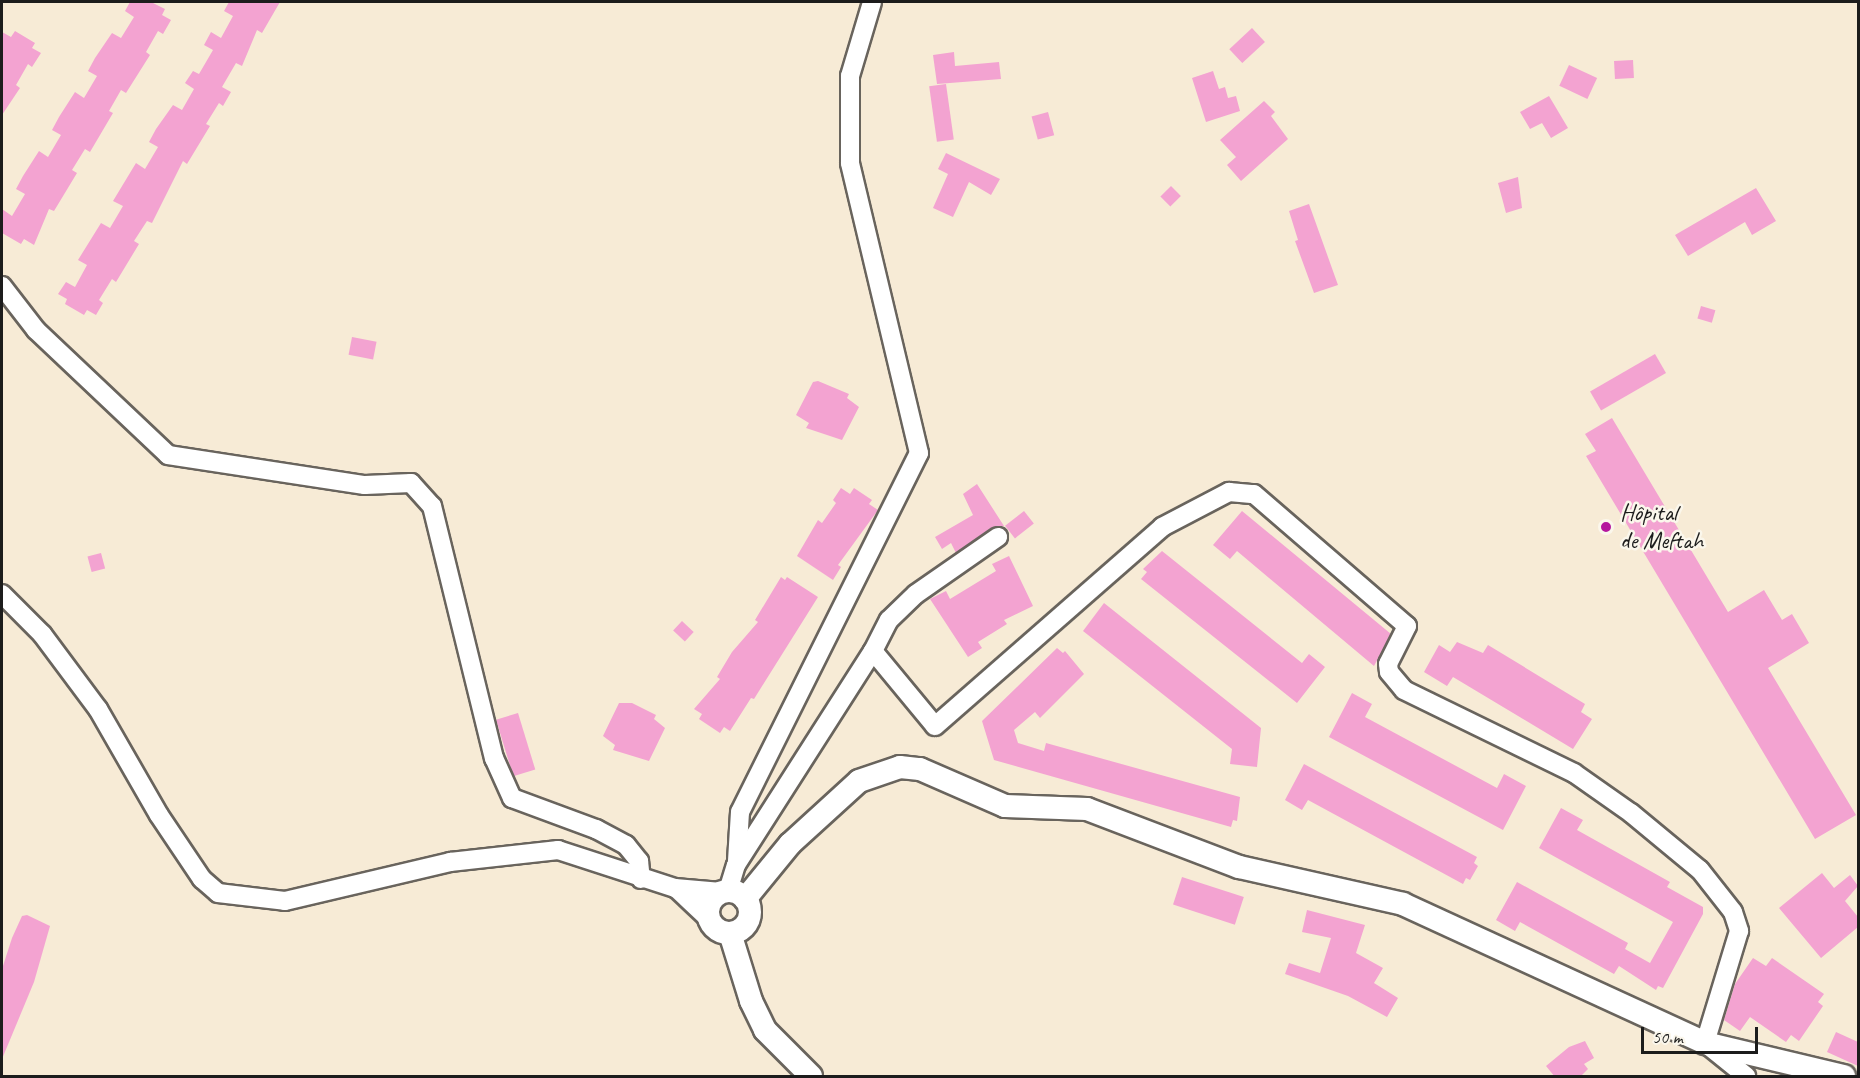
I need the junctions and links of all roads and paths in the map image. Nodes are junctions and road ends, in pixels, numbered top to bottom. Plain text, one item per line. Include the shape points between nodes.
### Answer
1 (872, 2) edge
2 (2, 286) edge
3 (998, 537) dead end
4 (2, 594) edge
5 (873, 651) junction
6 (736, 865) junction
7 (641, 879) junction
8 (675, 888) junction
9 (732, 894) junction
10 (709, 920) junction
11 (730, 933) junction
12 (1705, 1043) junction
13 (812, 1077) edge
14 (1746, 1077) edge
15 (1844, 1077) edge

1 - 6 street via 850,76 850,163 919,453 740,812
2 - 7 street via 36,330 168,455 366,485 411,483 432,506 494,758 512,798 596,829 626,845 639,861
3 - 5 street via 916,594 889,620
4 - 7 street via 42,634 98,709 159,815 202,879 218,893 285,901 450,862 558,850
5 - 6 street
5 - 12 street via 935,726 1162,526 1229,492 1254,494 1407,626 1388,664 1389,672 1404,690 1574,773 1631,813 1700,870 1732,912 1739,931
6 - 9 street
7 - 8 street
8 - 9 street
8 - 10 street
9 - 10 main road via 712,900
9 - 11 main road via 749,918 742,929
9 - 12 main road via 859,781 900,767 920,769 1005,806 1087,809 1239,867 1403,904
10 - 11 main road via 717,930
11 - 13 main road via 751,1001 765,1030
12 - 14 street
12 - 15 main road

